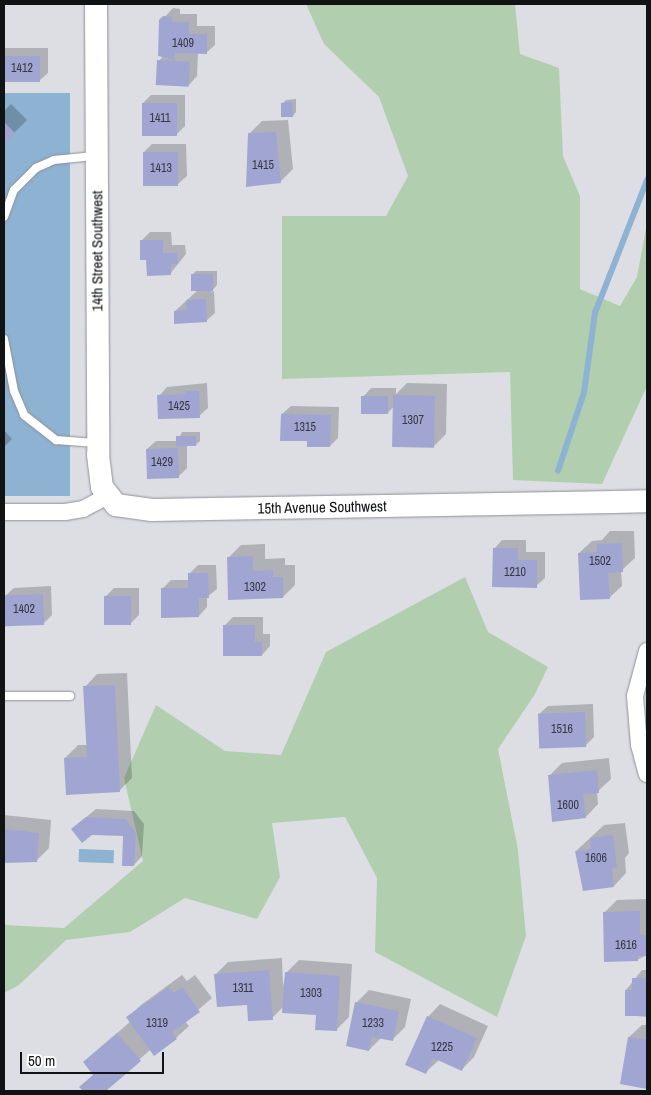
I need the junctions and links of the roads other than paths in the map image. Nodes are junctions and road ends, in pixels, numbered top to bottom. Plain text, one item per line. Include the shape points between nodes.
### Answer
1 (96, 4) edge
2 (97, 155) junction
3 (5, 204) edge
4 (4, 217) edge
5 (4, 339) edge
6 (7, 381) edge
7 (98, 443) junction
8 (107, 496) junction
9 (647, 501) edge
10 (4, 512) edge
11 (647, 651) edge
12 (4, 696) edge
13 (70, 696) dead end
14 (647, 774) edge

1 - 2 street, 14th Street Southwest
2 - 3 lane via 45,163 27,174
2 - 7 street, 14th Street Southwest
3 - 4 lane
5 - 6 lane
6 - 7 lane via 24,415 44,433 68,442
7 - 8 street, 14th Street Southwest via 99,472
8 - 9 street, 15th Avenue Southwest via 116,505 152,510
8 - 10 street via 83,509 65,512
11 - 14 street via 635,696 639,746
12 - 13 lane

